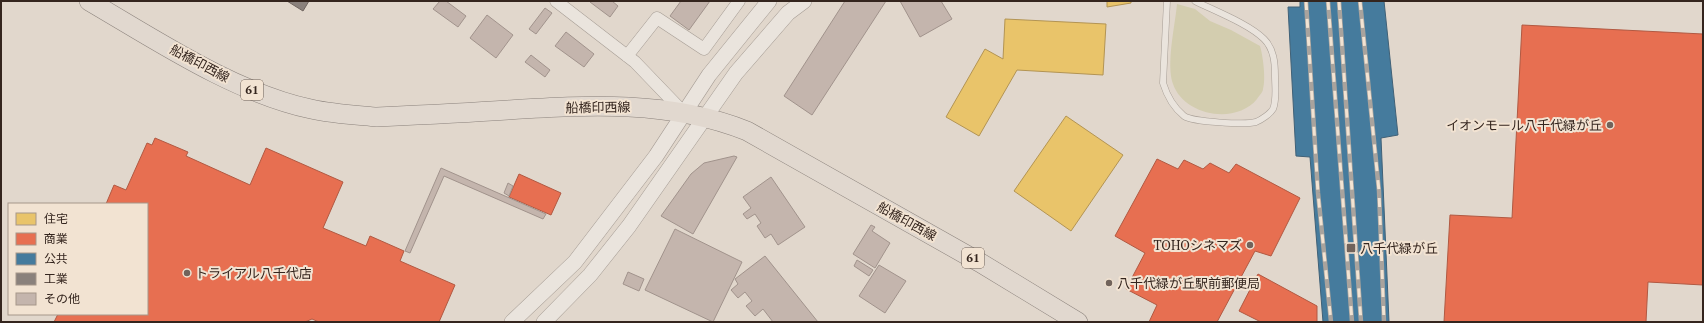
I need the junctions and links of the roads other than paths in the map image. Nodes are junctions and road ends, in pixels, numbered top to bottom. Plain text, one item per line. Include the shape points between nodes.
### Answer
1 (89, 1) edge
2 (556, 1) edge
3 (739, 1) edge
4 (769, 1) edge
5 (804, 1) edge
6 (1167, 1) edge
7 (1195, 1) edge
8 (627, 56) junction
9 (684, 113) junction
10 (705, 118) junction
11 (1067, 319) edge
12 (512, 322) edge
13 (544, 322) edge

1 - 9 main road, 船橋印西線 / 61 via 184,56 246,88 310,109 346,115 377,116 605,105
2 - 8 street
3 - 8 street via 704,49 657,18
4 - 9 street via 709,75
5 - 10 street via 788,13 736,73
6 - 7 lane via 1163,83 1174,106 1185,117 1198,121 1256,122 1273,109 1275,64 1272,52 1265,40 1253,30
8 - 9 street via 636,62
9 - 10 main road, 船橋印西線 / 61
9 - 12 street via 656,156 575,262
10 - 11 main road, 船橋印西線 / 61 via 747,131 979,262
10 - 13 street via 629,226 590,274

